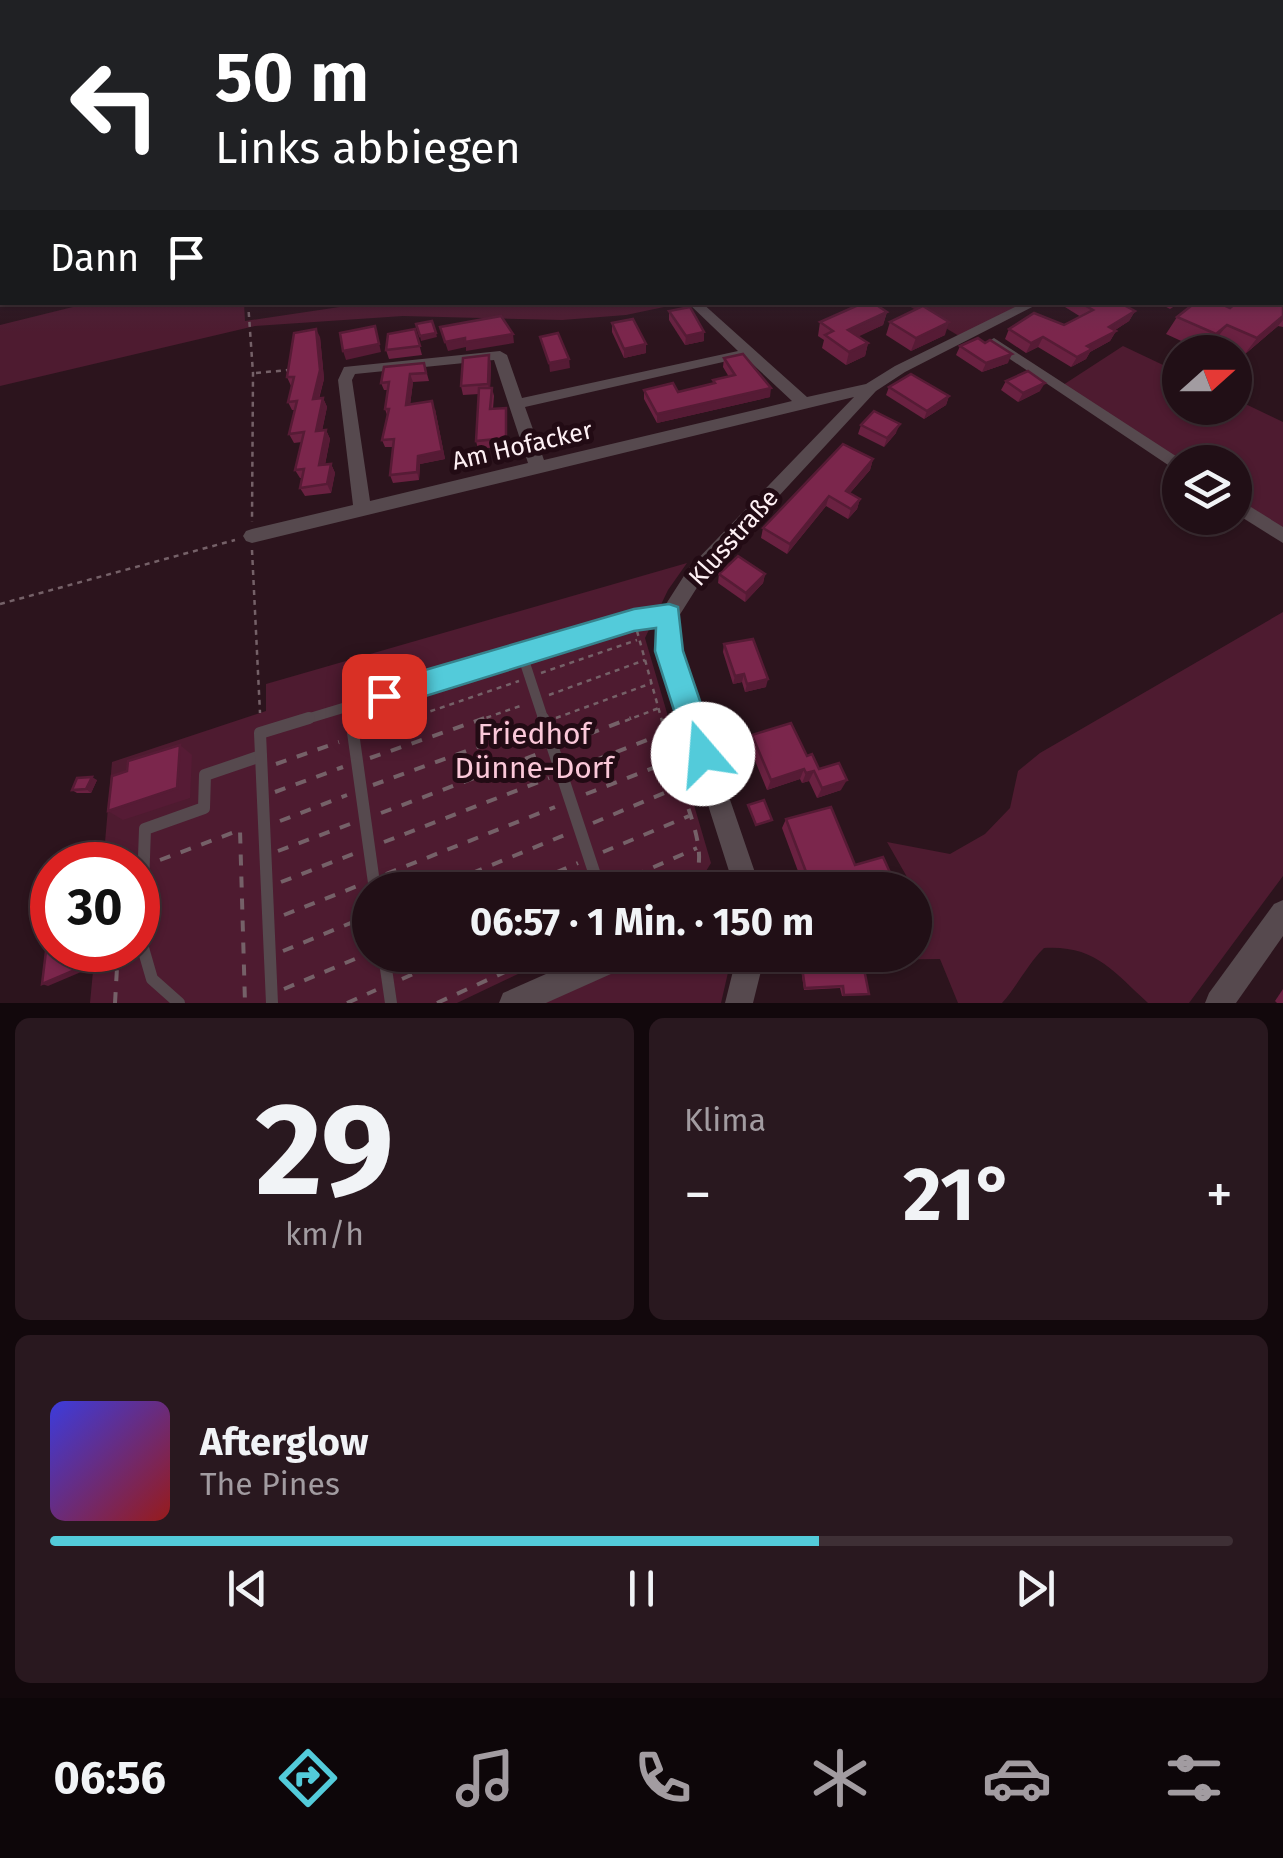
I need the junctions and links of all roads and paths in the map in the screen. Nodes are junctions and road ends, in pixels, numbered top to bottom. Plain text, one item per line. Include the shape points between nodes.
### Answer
1 (248, 305) edge
2 (696, 305) edge
3 (1025, 305) edge
4 (978, 332) junction
5 (746, 352) junction
6 (302, 369) edge
7 (253, 373) junction
8 (871, 388) junction
9 (804, 403) junction
10 (518, 404) junction
11 (1162, 456) edge
12 (538, 467) junction
13 (362, 508) junction
14 (1252, 515) edge
15 (252, 536) junction
16 (1283, 536) edge
17 (0, 604) edge
18 (669, 615) junction
19 (634, 620) junction
20 (638, 640) junction
21 (522, 654) junction
22 (646, 660) junction
23 (530, 677) junction
24 (654, 683) junction
25 (537, 700) junction
26 (349, 706) junction
27 (660, 708) junction
28 (260, 713) dead end
29 (544, 722) junction
30 (666, 732) junction
31 (354, 738) junction
32 (553, 748) junction
33 (673, 760) junction
34 (261, 762) junction
35 (357, 762) junction
36 (562, 773) junction
37 (681, 786) junction
38 (361, 790) junction
39 (263, 796) junction
40 (571, 800) junction
41 (365, 819) junction
42 (264, 826) junction
43 (580, 828) junction
44 (144, 842) edge
45 (698, 847) junction
46 (369, 848) junction
47 (266, 856) junction
48 (160, 860) edge
49 (372, 872) edge
50 (404, 872) edge
51 (475, 872) edge
52 (595, 872) edge
53 (642, 872) edge
54 (698, 872) edge
55 (742, 872) edge
56 (267, 888) junction
57 (352, 892) edge
58 (1283, 913) edge
59 (268, 921) junction
60 (352, 922) edge
61 (270, 956) junction
62 (352, 961) edge
63 (117, 972) edge
64 (150, 972) edge
65 (386, 972) edge
66 (505, 972) edge
67 (583, 972) edge
68 (747, 972) edge
69 (272, 999) edge
70 (115, 1003) edge
71 (179, 1003) edge
72 (245, 1003) edge
73 (391, 1003) edge
74 (437, 1003) edge
75 (514, 1003) edge
76 (739, 1003) edge
77 (1219, 1003) edge

1 - 7 path
2 - 5 street
3 - 4 street, Klusstraße
4 - 8 street, Klusstraße
4 - 11 street
5 - 9 street
5 - 10 street
6 - 7 path
7 - 15 path
8 - 9 street, Am Hofacker
8 - 18 street, Klusstraße via 696,572
9 - 12 street, Am Hofacker
10 - 12 street
10 - 13 street via 500,356 349,370
12 - 13 street, Am Hofacker
13 - 15 street, Am Hofacker
14 - 16 street
15 - 17 path
15 - 28 path
18 - 19 lane
18 - 55 street via 669,651
19 - 20 path
19 - 21 lane
20 - 22 path
20 - 23 path
21 - 23 lane
21 - 26 lane
22 - 24 path
22 - 25 path
23 - 25 lane
23 - 31 path
24 - 27 path
24 - 29 path
25 - 29 lane
25 - 35 path
26 - 31 lane
26 - 34 lane via 260,733
27 - 30 path
27 - 32 path
29 - 32 lane
29 - 38 path
30 - 33 path
30 - 36 path
31 - 34 path
31 - 35 lane
32 - 36 lane
32 - 41 path
33 - 37 path
33 - 40 path
34 - 39 lane
34 - 44 lane via 205,774 204,808 145,829
35 - 38 lane
35 - 39 path
36 - 40 lane
36 - 46 path
37 - 43 path
37 - 45 path
38 - 41 lane
38 - 42 path
39 - 42 lane
40 - 43 lane
40 - 50 path
41 - 46 lane
41 - 47 path
42 - 47 lane
43 - 51 path
43 - 52 lane
45 - 53 path
45 - 54 path
46 - 49 lane
46 - 56 path
47 - 56 lane
48 - 72 path via 240,830
56 - 59 lane
57 - 59 path
58 - 77 street
59 - 61 lane
60 - 61 path
61 - 69 lane
62 - 69 path
63 - 70 path
64 - 71 lane
65 - 73 lane
66 - 74 path
67 - 75 street
68 - 76 street

